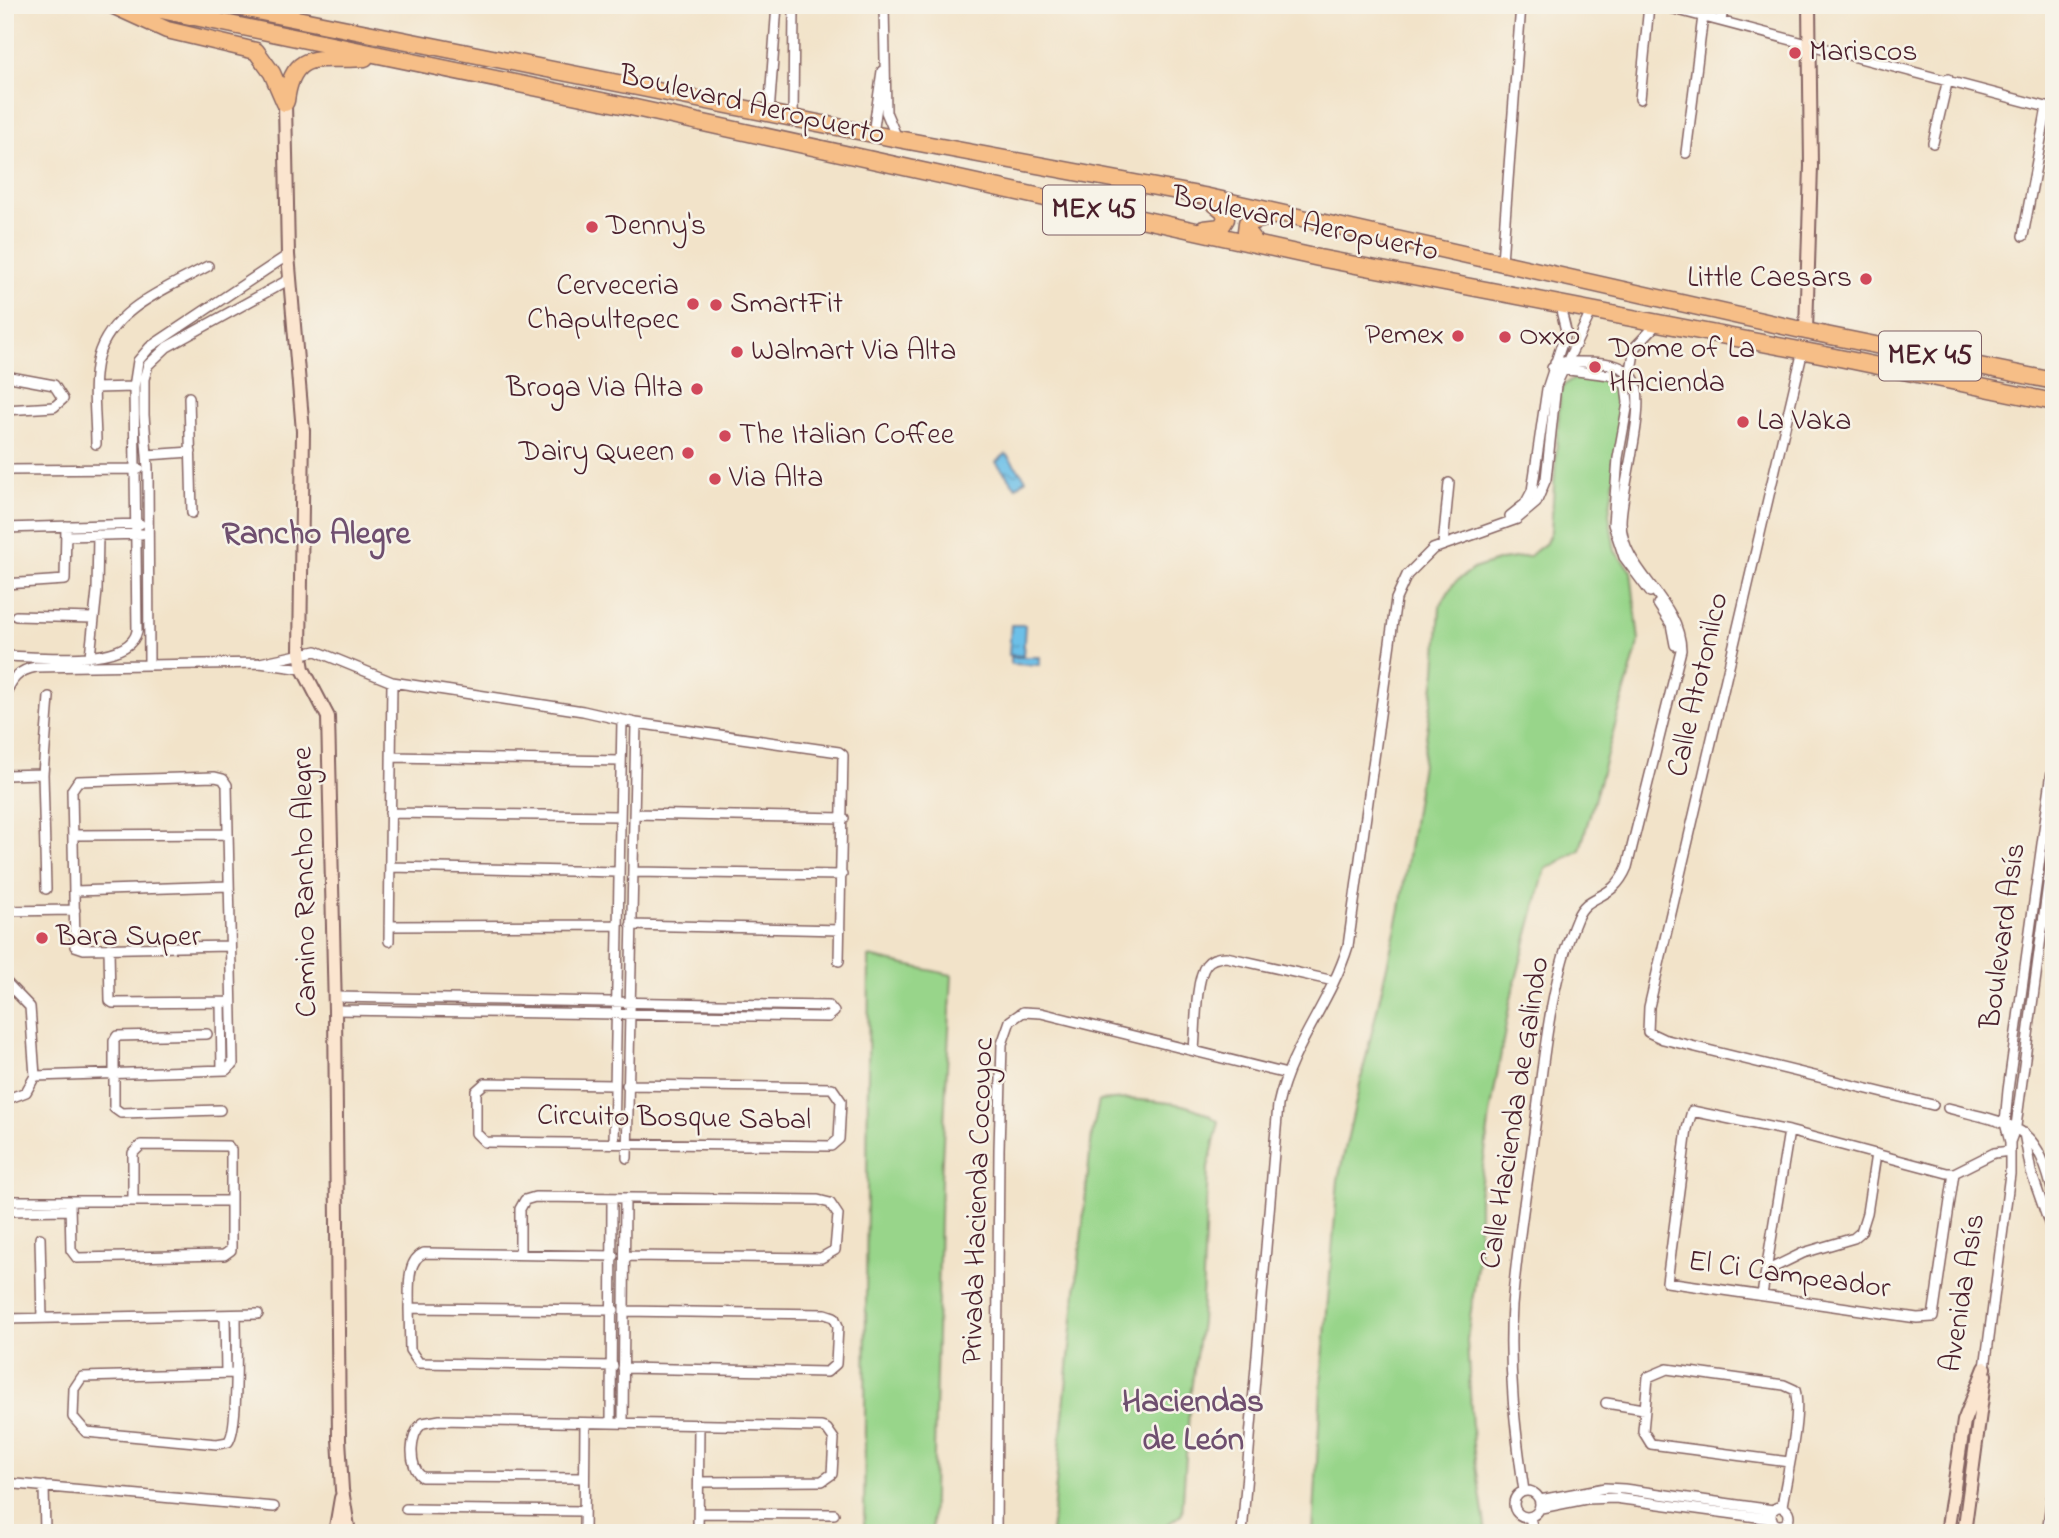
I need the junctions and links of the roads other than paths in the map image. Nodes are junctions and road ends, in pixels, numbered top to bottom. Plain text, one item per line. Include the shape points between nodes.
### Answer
1 (112, 5) edge
2 (137, 5) edge
3 (227, 5) edge
4 (777, 5) edge
5 (794, 5) edge
6 (884, 5) edge
7 (1521, 5) edge
8 (1649, 5) edge
9 (1659, 5) edge
10 (1724, 5) edge
11 (1809, 5) edge
12 (1703, 16) junction
13 (1721, 20) junction
14 (1807, 42) junction
15 (885, 52) junction
16 (380, 55) junction
17 (1948, 79) junction
18 (1640, 99) dead end
19 (285, 103) junction
20 (2050, 108) edge
21 (769, 114) junction
22 (793, 118) junction
23 (873, 134) junction
24 (898, 139) junction
25 (1933, 143) dead end
26 (1686, 153) dead end
27 (1203, 196) junction
28 (1285, 214) junction
29 (1184, 229) junction
30 (2023, 236) dead end
31 (1256, 244) junction
32 (288, 255) junction
33 (1502, 261) junction
34 (208, 266) dead end
35 (253, 279) junction
36 (290, 279) junction
37 (261, 295) junction
38 (1560, 306) junction
39 (1591, 312) junction
40 (203, 313) junction
41 (1658, 323) junction
42 (210, 324) junction
43 (1805, 331) junction
44 (1803, 350) junction
45 (1554, 365) junction
46 (1566, 367) junction
47 (1631, 375) junction
48 (5, 376) edge
49 (1622, 381) junction
50 (2054, 381) edge
51 (135, 387) junction
52 (95, 388) junction
53 (189, 397) dead end
54 (2054, 402) edge
55 (5, 410) edge
56 (1539, 439) junction
57 (1550, 440) junction
58 (96, 444) dead end
59 (1624, 451) junction
60 (191, 452) junction
61 (147, 455) junction
62 (148, 468) junction
63 (136, 469) junction
64 (5, 470) edge
65 (1450, 483) dead end
66 (192, 513) dead end
67 (5, 528) edge
68 (149, 528) junction
69 (137, 529) junction
70 (66, 531) junction
71 (98, 535) junction
72 (1439, 545) junction
73 (5, 584) edge
74 (16, 616) dead end
75 (93, 618) junction
76 (300, 652) junction
77 (5, 656) edge
78 (90, 656) junction
79 (149, 663) junction
80 (260, 663) junction
81 (303, 669) junction
82 (392, 682) junction
83 (5, 697) edge
84 (49, 697) dead end
85 (622, 720) junction
86 (636, 723) junction
87 (391, 757) junction
88 (2054, 757) edge
89 (621, 761) junction
90 (43, 774) junction
91 (5, 775) edge
92 (390, 813) junction
93 (634, 814) junction
94 (619, 816) junction
95 (844, 818) junction
96 (228, 834) junction
97 (75, 835) junction
98 (2054, 839) edge
99 (390, 867) junction
100 (618, 872) junction
101 (632, 872) junction
102 (842, 875) junction
103 (229, 887) junction
104 (46, 889) dead end
105 (75, 891) junction
106 (75, 910) junction
107 (5, 911) edge
108 (617, 925) junction
109 (631, 925) junction
110 (389, 926) junction
111 (840, 930) junction
112 (389, 941) dead end
113 (229, 946) junction
114 (109, 948) junction
115 (2026, 954) junction
116 (2039, 955) junction
117 (839, 961) dead end
118 (5, 981) edge
119 (1334, 981) junction
120 (615, 1001) junction
121 (629, 1001) junction
122 (226, 1002) junction
123 (335, 1003) junction
124 (615, 1014) junction
125 (628, 1014) junction
126 (2016, 1029) junction
127 (2029, 1030) junction
128 (207, 1034) dead end
129 (1194, 1050) junction
130 (222, 1070) junction
131 (115, 1074) junction
132 (1287, 1074) junction
133 (35, 1076) junction
134 (614, 1085) junction
135 (627, 1085) junction
136 (5, 1100) edge
137 (1933, 1105) dead end
138 (1948, 1108) dead end
139 (220, 1110) dead end
140 (2005, 1123) junction
141 (2020, 1129) junction
142 (1789, 1131) junction
143 (614, 1143) junction
144 (627, 1143) junction
145 (2010, 1147) junction
146 (1876, 1154) junction
147 (627, 1158) dead end
148 (1954, 1173) junction
149 (2039, 1197) junction
150 (612, 1198) junction
151 (132, 1199) junction
152 (625, 1199) junction
153 (2054, 1200) edge
154 (5, 1201) edge
155 (231, 1201) junction
156 (70, 1206) junction
157 (5, 1210) edge
158 (2054, 1237) edge
159 (40, 1238) dead end
160 (520, 1254) junction
161 (614, 1256) junction
162 (625, 1256) junction
163 (1766, 1270) junction
164 (1762, 1295) junction
165 (409, 1308) junction
166 (619, 1310) junction
167 (258, 1314) dead end
168 (225, 1315) junction
169 (236, 1315) junction
170 (42, 1318) junction
171 (5, 1319) edge
172 (613, 1366) junction
173 (623, 1368) junction
174 (1985, 1368) junction
175 (231, 1373) junction
176 (1606, 1402) dead end
177 (1644, 1409) junction
178 (585, 1423) junction
179 (611, 1423) junction
180 (623, 1423) junction
181 (699, 1425) junction
182 (1789, 1462) junction
183 (584, 1478) junction
184 (2054, 1480) edge
185 (699, 1482) junction
186 (5, 1483) edge
187 (44, 1486) junction
188 (342, 1490) junction
189 (1524, 1491) junction
190 (1540, 1504) junction
191 (274, 1507) dead end
192 (406, 1509) dead end
193 (584, 1511) junction
194 (698, 1513) junction
195 (834, 1514) dead end
196 (1530, 1517) junction
197 (1778, 1521) edge
198 (44, 1533) edge
199 (335, 1533) edge
200 (349, 1533) edge
201 (584, 1533) edge
202 (698, 1533) edge
203 (996, 1533) edge
204 (1242, 1533) edge
205 (1534, 1533) edge
206 (1947, 1533) edge
207 (1964, 1533) edge
208 (2047, 1533) edge

1 - 19 highway via 167,30 256,51
2 - 16 highway, Boulevard Aeropuerto / MEX 45
3 - 21 highway, Boulevard Aeropuerto / MEX 45
4 - 21 street
5 - 22 street
6 - 15 street
7 - 33 street
8 - 18 street
9 - 12 street
10 - 13 street
11 - 14 street
12 - 13 street
12 - 26 street
13 - 14 street
14 - 17 street
14 - 43 street via 1811,166
15 - 23 street
15 - 24 street via 887,118
16 - 19 highway via 303,62 292,72
16 - 29 highway, Boulevard Aeropuerto / MEX 45
17 - 20 street
17 - 25 street
19 - 32 street, Camino Rancho Alegre
20 - 30 street
21 - 22 highway, Boulevard Aeropuerto / MEX 45
22 - 23 highway, Boulevard Aeropuerto / MEX 45
23 - 24 highway, Boulevard Aeropuerto / MEX 45
24 - 27 highway, Boulevard Aeropuerto / MEX 45
27 - 28 highway, Boulevard Aeropuerto / MEX 45
27 - 29 highway via 1224,211 1224,224 1215,229
28 - 31 highway via 1247,223 1246,231
28 - 33 highway, Boulevard Aeropuerto / MEX 45
29 - 31 highway, Boulevard Aeropuerto / MEX 45
31 - 38 highway, Boulevard Aeropuerto / MEX 45
32 - 35 street
32 - 36 street, Camino Rancho Alegre
33 - 43 highway, Boulevard Aeropuerto / MEX 45
34 - 52 street via 122,317 108,333 98,356
35 - 37 street
35 - 40 street
36 - 37 street
36 - 76 street, Camino Rancho Alegre via 303,430
37 - 42 street
38 - 39 highway, Boulevard Aeropuerto / MEX 45
38 - 45 street via 1567,327
39 - 41 highway, Boulevard Aeropuerto / MEX 45
39 - 46 street
40 - 42 street
40 - 51 street via 143,353
41 - 44 highway, Boulevard Aeropuerto / MEX 45
41 - 47 street, Calle Hacienda de Galindo via 1635,347
42 - 61 street via 167,347 148,365 144,391
43 - 50 highway, Boulevard Aeropuerto / MEX 45
44 - 54 highway, Boulevard Aeropuerto / MEX 45
44 - 137 street, Calle Atotonilco via 1652,994 1648,1032
45 - 46 street
45 - 56 street
46 - 47 street via 1605,365
46 - 49 street
46 - 57 street via 1556,386
47 - 49 street
47 - 59 street, Calle Hacienda de Galindo via 1640,398
48 - 55 street via 54,385 62,399 54,407
49 - 59 street, Calle Hacienda de Galindo via 1628,392
51 - 52 street
51 - 63 street
52 - 58 street
53 - 60 street
56 - 57 street
56 - 72 street via 1532,491 1525,504 1505,519
57 - 72 street via 1544,486 1531,509 1517,519
59 - 189 street, Calle Hacienda de Galindo via 1615,535 1624,557 1650,587 1674,634 1671,688 1627,867 1613,890 1579,912 1564,954 1547,1039 1512,1306 1514,1427
60 - 61 street
60 - 66 street
61 - 62 street
62 - 63 street
62 - 68 street
63 - 64 street
63 - 69 street
65 - 72 street
67 - 70 street
68 - 69 street
68 - 79 street
69 - 70 street
69 - 71 street
69 - 78 street via 136,636 117,653
70 - 71 street
70 - 73 street via 65,580
71 - 75 street
72 - 119 street via 1407,575 1396,599 1357,893 1348,946
74 - 75 street
75 - 78 street
76 - 80 street
76 - 81 street, Camino Rancho Alegre
76 - 82 street via 330,655
77 - 78 street
79 - 80 street
79 - 83 street via 27,668 14,678
80 - 81 street
81 - 123 street, Camino Rancho Alegre via 328,717
82 - 85 street
82 - 87 street
84 - 90 street
85 - 86 street
85 - 89 street
86 - 93 street
86 - 95 street via 839,752 845,760
87 - 89 street
87 - 92 street
88 - 115 street, Boulevard Asís
89 - 94 street
90 - 91 street
90 - 104 street
92 - 94 street
92 - 99 street
93 - 95 street
93 - 101 street
94 - 100 street
95 - 102 street
96 - 97 street
96 - 97 street via 228,788 223,779 215,777 81,779 72,790
96 - 103 street
97 - 105 street
98 - 116 street, Boulevard Asís
99 - 100 street
99 - 110 street
100 - 108 street
101 - 102 street
101 - 109 street
102 - 111 street
103 - 105 street
103 - 113 street
105 - 106 street
106 - 107 street
106 - 114 street via 75,946
108 - 110 street
108 - 120 street
109 - 111 street
109 - 121 street
110 - 112 street
111 - 117 street
113 - 114 street
113 - 122 street
114 - 122 street via 113,1003
115 - 116 street
115 - 126 street, Boulevard Asís
116 - 127 street, Boulevard Asís
118 - 133 street via 27,1001 33,1014
119 - 129 street via 1215,958 1205,965 1201,981
119 - 132 street
120 - 121 street
120 - 123 street
120 - 124 street
121 - 125 street
121 - 125 street via 829,1006 834,1012 828,1017
122 - 130 street
122 - 130 street via 233,1065
123 - 124 street
123 - 188 street, Camino Rancho Alegre
124 - 125 street
124 - 134 street
125 - 135 street
126 - 127 street
126 - 140 street, Boulevard Asís
127 - 141 street, Boulevard Asís
128 - 131 street via 117,1036
129 - 132 street, Privada Hacienda Cocoyoc
129 - 203 street, Privada Hacienda Cocoyoc via 1041,1013 1023,1012 1006,1028 999,1149
130 - 131 street
131 - 133 street
131 - 139 street via 114,1108 119,1112
132 - 204 street via 1278,1105
133 - 136 street via 26,1092
134 - 143 street
134 - 143 street, Circuito Bosque Sabal via 485,1083 476,1091 476,1133 485,1142
135 - 144 street
135 - 144 street, Circuito Bosque Sabal via 832,1088 841,1101 839,1139 831,1146
138 - 140 street
140 - 141 street
140 - 145 street, Avenida Asís
141 - 145 street, Avenida Asís
141 - 149 street
141 - 153 street via 2039,1151
142 - 146 street
142 - 163 street
142 - 164 street, El Ci Campeador via 1692,1111 1682,1162 1667,1282
143 - 144 street, Circuito Bosque Sabal
144 - 147 street
145 - 148 street
145 - 174 street, Avenida Asís
146 - 148 street
146 - 163 street via 1861,1232
148 - 164 street, El Ci Campeador via 1933,1317
149 - 153 street
149 - 158 street
150 - 152 street
150 - 160 street via 535,1196 525,1200 520,1209
150 - 161 street
151 - 155 street
151 - 155 street via 136,1149 149,1143 185,1143 229,1147
151 - 156 street
152 - 162 street
152 - 162 street via 818,1200 830,1203 838,1215 835,1250 821,1258
154 - 156 street
155 - 156 street via 232,1248 224,1255 77,1258 71,1250
156 - 157 street
159 - 170 street
160 - 161 street
160 - 165 street via 418,1255 411,1268
161 - 166 street
162 - 166 street
163 - 164 street
165 - 166 street
165 - 172 street via 410,1350 419,1363
166 - 172 street
166 - 173 street
166 - 173 street via 825,1314 834,1317 838,1326 836,1364 827,1372
167 - 169 street
168 - 169 street
168 - 170 street
168 - 175 street
169 - 175 street
170 - 171 street
172 - 179 street
173 - 180 street
174 - 206 street, Avenida Asís via 1964,1421
174 - 207 street
175 - 175 street via 88,1375 75,1384 73,1417 86,1432 222,1444 234,1433
176 - 177 street
177 - 182 street via 1643,1431 1651,1444
177 - 182 street via 1646,1381 1662,1370 1791,1387 1797,1403
178 - 179 street
178 - 183 street
178 - 183 street via 429,1421 415,1432 413,1452 414,1469 430,1479
179 - 180 street
180 - 181 street
181 - 185 street
181 - 185 street via 821,1427 831,1433 835,1446 832,1474 822,1481
182 - 197 street
183 - 193 street
184 - 208 street
185 - 194 street
186 - 187 street
187 - 191 street
187 - 198 street
188 - 199 street
188 - 200 street
189 - 190 street via 1535,1493
189 - 196 street via 1514,1507 1522,1517
190 - 196 street
190 - 197 street via 1602,1498 1697,1506
192 - 193 street
193 - 201 street
194 - 195 street
194 - 202 street
196 - 205 street

